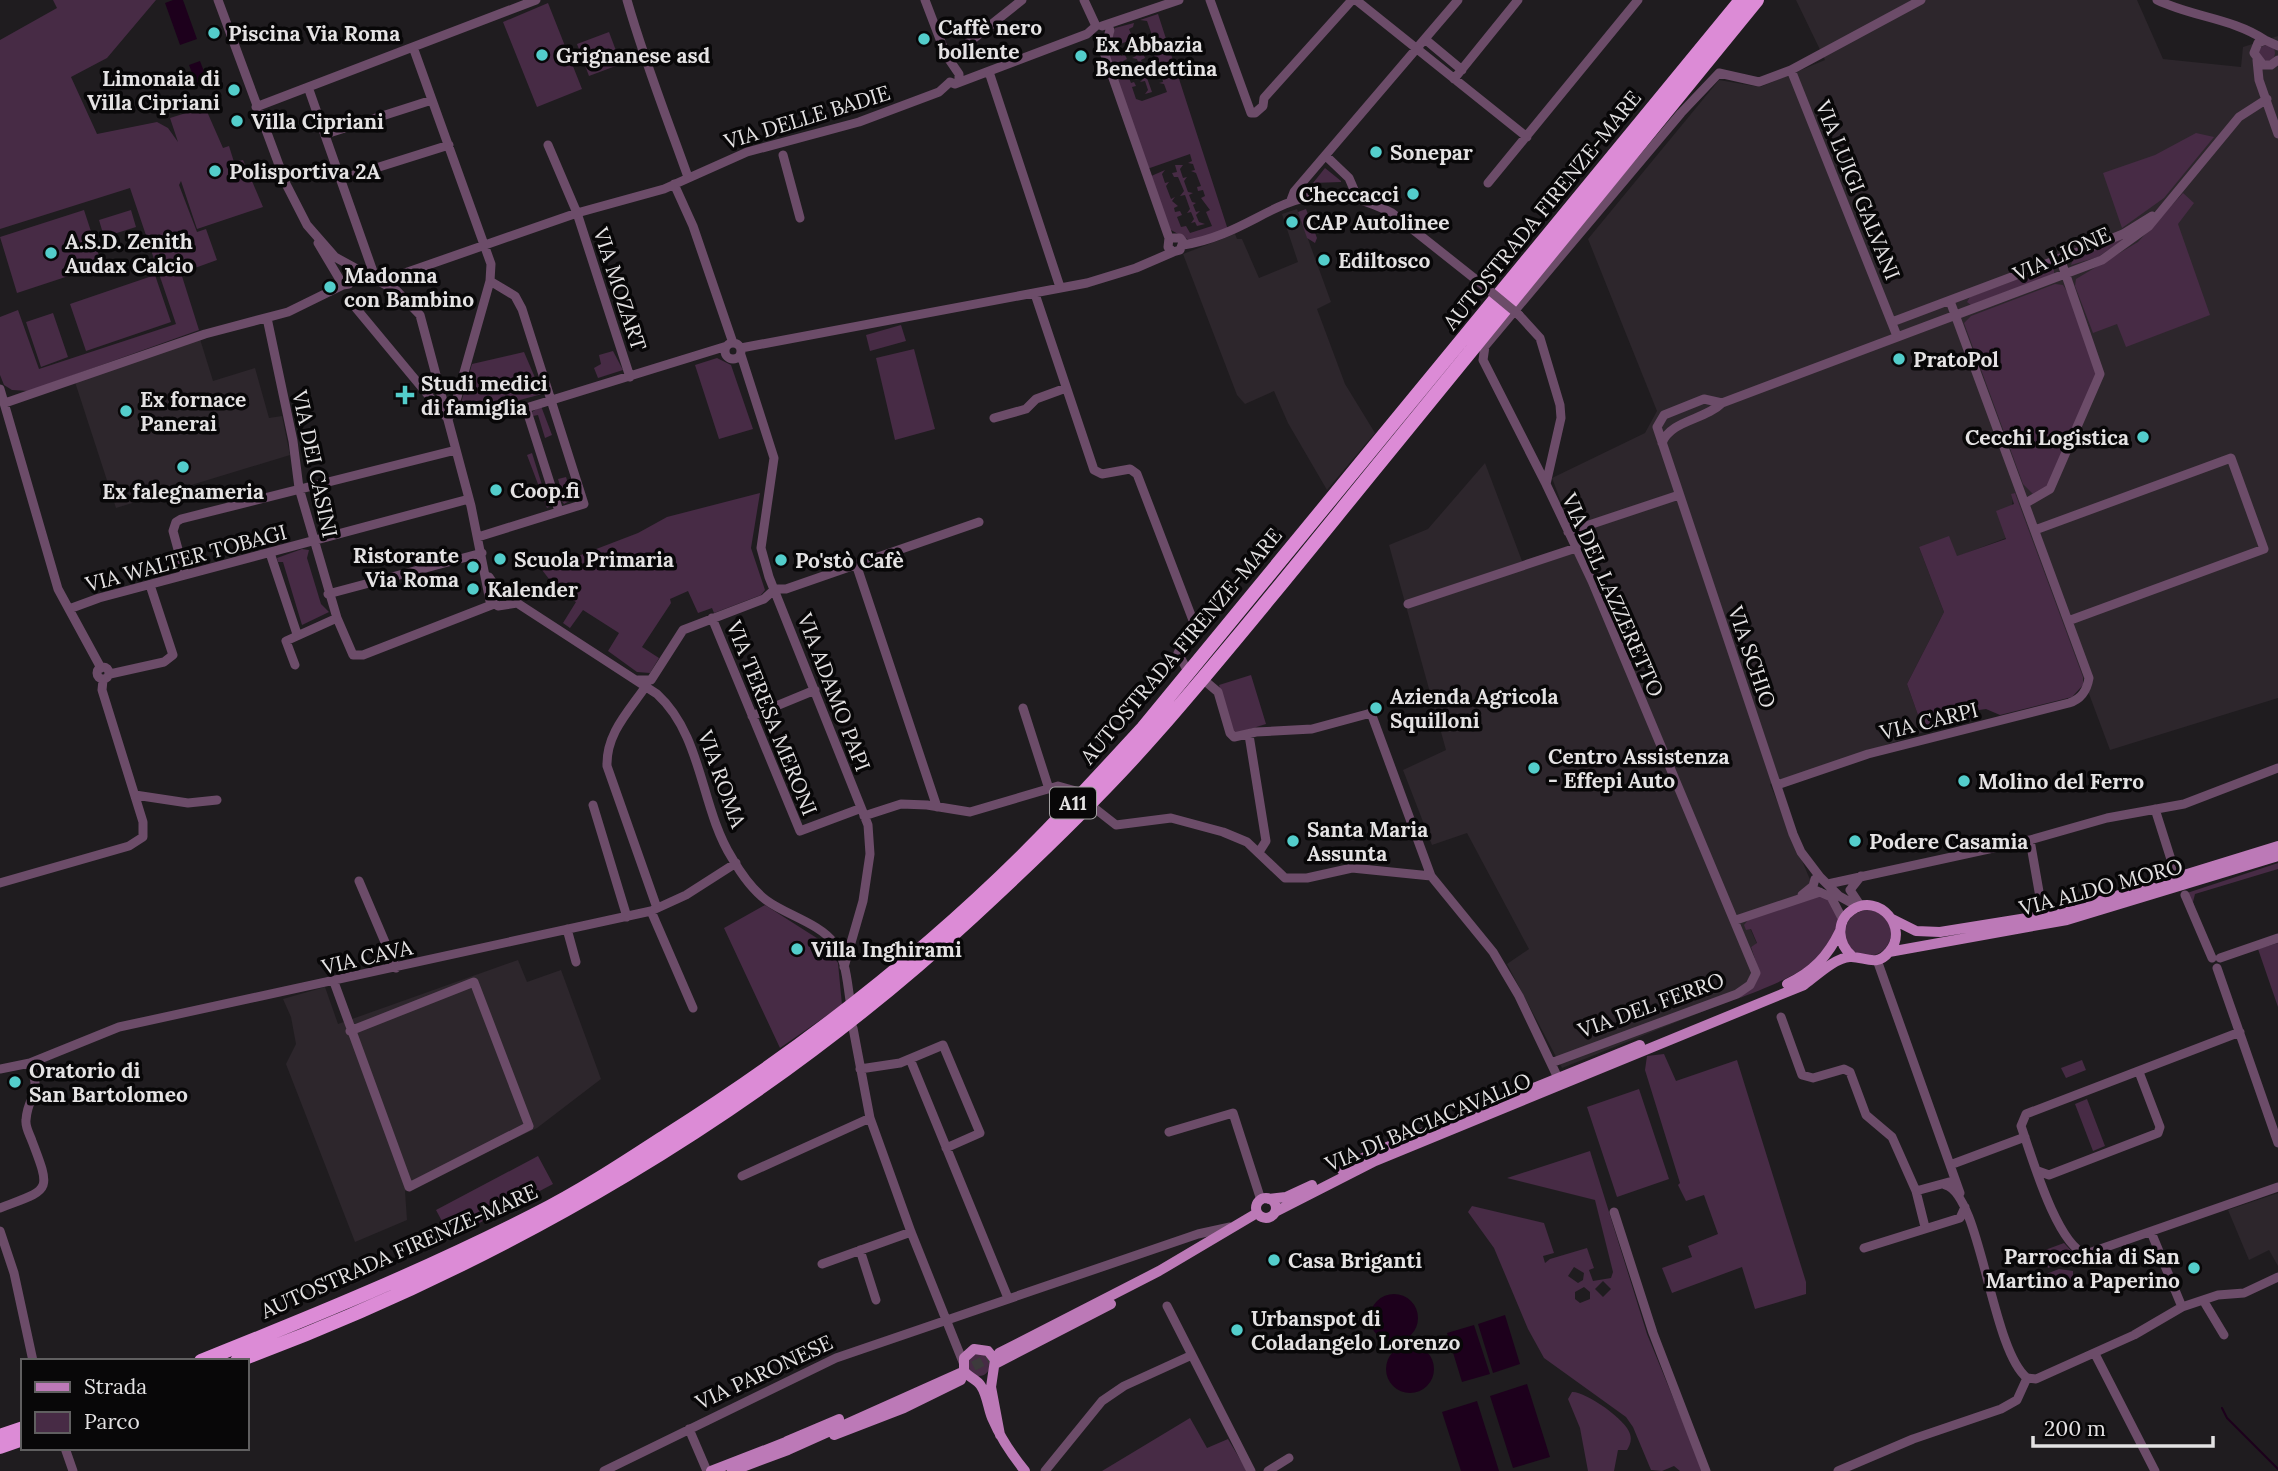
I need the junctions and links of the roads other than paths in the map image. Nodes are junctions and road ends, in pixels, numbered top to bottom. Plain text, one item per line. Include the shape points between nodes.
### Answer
1 (218, 0) edge
2 (536, 0) edge
3 (627, 0) edge
4 (925, 0) edge
5 (1022, 0) edge
6 (1084, 0) edge
7 (1179, 0) edge
8 (1210, 0) edge
9 (1458, 0) edge
10 (1518, 0) edge
11 (1638, 0) edge
12 (1741, 0) edge
13 (1757, 0) edge
14 (1922, 0) edge
15 (2157, 0) edge
16 (1357, 1) edge
17 (2238, 24) junction
18 (1098, 32) junction
19 (1426, 40) junction
20 (2274, 42) edge
21 (413, 47) junction
22 (1418, 50) junction
23 (2255, 50) junction
24 (946, 55) junction
25 (2278, 60) edge
26 (2257, 61) junction
27 (2267, 66) junction
28 (1462, 70) junction
29 (1791, 70) junction
30 (989, 72) junction
31 (955, 77) junction
32 (1454, 79) junction
33 (2259, 80) junction
34 (308, 87) junction
35 (2267, 99) junction
36 (432, 100) junction
37 (256, 107) junction
38 (326, 134) junction
39 (2278, 134) edge
40 (1527, 137) junction
41 (449, 145) junction
42 (548, 145) dead end
43 (781, 148) junction
44 (1326, 156) junction
45 (688, 177) junction
46 (341, 179) junction
47 (1488, 183) dead end
48 (674, 184) junction
49 (1359, 199) junction
50 (1291, 201) junction
51 (2168, 202) junction
52 (577, 213) junction
53 (800, 218) dead end
54 (314, 235) junction
55 (1170, 240) junction
56 (486, 243) junction
57 (2060, 258) junction
58 (357, 271) junction
59 (2066, 275) junction
60 (376, 281) junction
61 (490, 281) junction
62 (343, 285) junction
63 (387, 286) junction
64 (1060, 287) junction
65 (1035, 294) junction
66 (1950, 301) junction
67 (355, 307) dead end
68 (1955, 314) junction
69 (267, 318) junction
70 (1892, 322) junction
71 (1897, 336) junction
72 (734, 351) junction
73 (630, 377) junction
74 (1066, 388) junction
75 (0, 389) edge
76 (551, 400) junction
77 (5, 403) junction
78 (1722, 403) junction
79 (1673, 411) junction
80 (994, 418) dead end
81 (448, 419) junction
82 (1682, 425) junction
83 (1662, 443) junction
84 (456, 450) junction
85 (1546, 484) junction
86 (299, 488) junction
87 (1679, 495) junction
88 (469, 499) junction
89 (2026, 503) junction
90 (558, 511) junction
91 (979, 522) dead end
92 (2035, 530) junction
93 (1568, 532) junction
94 (478, 537) junction
95 (313, 542) junction
96 (1576, 548) junction
97 (270, 553) junction
98 (482, 553) junction
99 (856, 564) junction
100 (185, 575) junction
101 (150, 584) junction
102 (775, 589) junction
103 (328, 594) junction
104 (498, 597) junction
105 (1408, 604) dead end
106 (69, 609) junction
107 (337, 618) junction
108 (712, 618) junction
109 (2068, 621) junction
110 (297, 634) junction
111 (295, 664) dead end
112 (1186, 668) dead end
113 (106, 677) junction
114 (1205, 681) dead end
115 (648, 683) junction
116 (815, 690) junction
117 (1023, 708) dead end
118 (752, 716) junction
119 (1249, 735) junction
120 (2278, 768) edge
121 (1777, 785) junction
122 (1049, 789) junction
123 (1076, 791) dead end
124 (135, 795) junction
125 (217, 800) dead end
126 (593, 806) dead end
127 (937, 807) junction
128 (1093, 807) dead end
129 (2155, 809) junction
130 (862, 812) junction
131 (2030, 840) junction
132 (2278, 846) edge
133 (1259, 852) junction
134 (2278, 856) edge
135 (736, 863) junction
136 (2174, 869) dead end
137 (1431, 876) junction
138 (1861, 876) junction
139 (359, 881) dead end
140 (0, 883) edge
141 (1817, 884) junction
142 (1828, 884) junction
143 (2185, 895) dead end
144 (2041, 903) dead end
145 (1863, 906) junction
146 (654, 910) junction
147 (627, 916) junction
148 (1892, 919) junction
149 (1736, 920) junction
150 (1842, 925) junction
151 (567, 929) junction
152 (854, 933) junction
153 (829, 938) junction
154 (2278, 938) edge
155 (1889, 952) junction
156 (1852, 956) junction
157 (1877, 960) junction
158 (2216, 961) junction
159 (576, 962) dead end
160 (845, 967) junction
161 (396, 968) junction
162 (334, 982) junction
163 (850, 1000) dead end
164 (693, 1009) dead end
165 (1781, 1017) dead end
166 (853, 1028) dead end
167 (350, 1031) junction
168 (2240, 1032) junction
169 (910, 1059) junction
170 (30, 1063) junction
171 (1551, 1063) junction
172 (0, 1069) edge
173 (860, 1069) junction
174 (2140, 1072) junction
175 (1558, 1082) junction
176 (870, 1118) junction
177 (1168, 1132) dead end
178 (2025, 1137) junction
179 (2278, 1143) edge
180 (946, 1148) junction
181 (1951, 1170) junction
182 (2038, 1171) junction
183 (2049, 1175) junction
184 (742, 1176) dead end
185 (1945, 1185) junction
186 (2043, 1185) junction
187 (2278, 1187) edge
188 (1916, 1191) junction
189 (1960, 1194) junction
190 (1265, 1199) junction
191 (1965, 1207) junction
192 (0, 1208) edge
193 (1275, 1212) junction
194 (1614, 1212) dead end
195 (1257, 1213) junction
196 (1239, 1225) junction
197 (1925, 1227) junction
198 (0, 1231) edge
199 (911, 1232) junction
200 (2151, 1232) junction
201 (1864, 1248) dead end
202 (860, 1250) junction
203 (822, 1264) dead end
204 (2278, 1277) edge
205 (1008, 1298) junction
206 (877, 1300) dead end
207 (2203, 1300) junction
208 (1167, 1306) dead end
209 (2182, 1307) junction
210 (945, 1320) junction
211 (2224, 1335) dead end
212 (955, 1342) junction
213 (971, 1351) junction
214 (1192, 1354) junction
215 (2095, 1354) junction
216 (33, 1359) edge
217 (206, 1359) edge
218 (242, 1359) edge
219 (994, 1360) junction
220 (966, 1371) junction
221 (2027, 1378) junction
222 (21, 1429) edge
223 (689, 1429) junction
224 (1000, 1435) junction
225 (0, 1436) edge
226 (21, 1440) edge
227 (788, 1446) junction
228 (0, 1447) edge
229 (66, 1450) edge
230 (1289, 1458) dead end
231 (73, 1471) edge
232 (604, 1471) edge
233 (709, 1471) edge
234 (733, 1471) edge
235 (1025, 1471) edge
236 (1045, 1471) edge
237 (1251, 1471) edge
238 (1268, 1471) edge
239 (1706, 1471) edge
240 (1838, 1471) edge
241 (2155, 1471) edge

1 - 37 street
2 - 21 street
3 - 45 street
4 - 24 street
5 - 24 street via 958,51
6 - 18 street
7 - 18 street, VIA DELLE BADIE
8 - 16 street via 1255,114 1264,98
9 - 19 street
10 - 28 street
11 - 40 street
12 - 217 highway, AUTOSTRADA FIRENZE-MARE / A11 via 1143,728 1039,839 966,908 807,1041 613,1170 535,1215 429,1266
13 - 218 highway, AUTOSTRADA FIRENZE-MARE / A11 via 1153,737 971,918 884,993 747,1097 618,1179 438,1278
14 - 29 street
15 - 17 street via 2202,18
16 - 22 street
17 - 20 street
17 - 23 street
18 - 30 street, VIA DELLE BADIE
18 - 55 street
19 - 22 street
19 - 28 street
20 - 23 street
21 - 34 street
21 - 36 street
22 - 32 street
22 - 44 street
23 - 26 street
24 - 31 street
25 - 27 street
26 - 27 street
26 - 33 street
27 - 33 street
28 - 32 street
29 - 70 street, VIA LUIGI GALVANI
29 - 85 street via 1759,82 1718,73 1485,346 1483,360
30 - 31 street, VIA DELLE BADIE
30 - 64 street
31 - 43 street, VIA DELLE BADIE via 939,92
32 - 40 street
33 - 35 street
34 - 37 street
34 - 38 street
35 - 39 street
35 - 51 street, VIA LIONE via 2238,117
36 - 38 street
36 - 41 street
37 - 54 street via 296,206
38 - 46 street
40 - 47 street
41 - 46 street
41 - 56 street
42 - 52 street, VIA MOZART
43 - 45 street, VIA DELLE BADIE via 747,152
43 - 53 street
44 - 49 street via 1349,178
44 - 50 street
45 - 48 street, VIA DELLE BADIE
46 - 60 street
48 - 52 street, VIA DELLE BADIE
48 - 72 street, VIA ADAMO PAPI via 693,226
49 - 50 street, VIA DEL LAZZERETTO via 1325,194
49 - 85 street, VIA DEL LAZZERETTO, bridge via 1392,213 1519,314 1540,338 1561,418
50 - 55 street, VIA DEL LAZZERETTO via 1229,233 1196,243 1183,244 1180,237
51 - 57 street, VIA LIONE via 2123,234
51 - 59 street, VIA LIONE via 2149,226 2115,253
52 - 56 street, VIA DELLE BADIE
52 - 73 street, VIA MOZART
54 - 58 street
54 - 62 street
55 - 64 street via 1159,258 1108,278
56 - 61 street
56 - 63 street, VIA DELLE BADIE via 402,274
57 - 59 street
57 - 66 street, VIA LIONE
58 - 60 street
58 - 62 street via 349,284
59 - 68 street, VIA LIONE
59 - 89 street via 2100,374 2050,489
60 - 63 street
61 - 76 street via 519,302
61 - 81 street
62 - 69 street
63 - 81 street via 406,298 420,315
64 - 65 street
65 - 72 street via 817,331
65 - 74 street
66 - 68 street
66 - 70 street, VIA LIONE
67 - 81 street
68 - 71 street, VIA LIONE
68 - 89 street
69 - 77 street via 205,334
69 - 86 street, VIA DEI CASINI
70 - 71 street, VIA LUIGI GALVANI
71 - 78 street, VIA LIONE
72 - 73 street
72 - 102 street, VIA ADAMO PAPI via 774,458 761,548 777,581
73 - 76 street
74 - 80 street via 1036,399 1026,410
74 - 112 street via 1094,470 1102,474 1130,469 1138,474 1194,623 1178,653
75 - 77 street
76 - 90 street via 526,408
76 - 90 street via 584,504
77 - 106 street via 42,540
78 - 79 street via 1704,399
78 - 82 street
79 - 82 street via 1672,421
79 - 83 street via 1657,424
81 - 84 street
82 - 83 street via 1670,429
83 - 87 street, VIA SCHIO
84 - 86 street
84 - 88 street
85 - 93 street, VIA DEL LAZZERETTO
86 - 95 street, VIA DEI CASINI
86 - 100 street via 176,522 173,531
87 - 93 street
87 - 121 street, VIA SCHIO
88 - 94 street
88 - 95 street, VIA WALTER TOBAGI
89 - 92 street
90 - 94 street
91 - 99 street
92 - 109 street
92 - 109 street via 2231,458 2264,549
93 - 96 street, VIA DEL LAZZERETTO
94 - 98 street
95 - 97 street, VIA WALTER TOBAGI
95 - 103 street, VIA DEI CASINI
96 - 105 street
96 - 149 street, VIA DEL LAZZERETTO
97 - 100 street, VIA WALTER TOBAGI
97 - 110 street
98 - 103 street
98 - 104 street
99 - 102 street
99 - 127 street
100 - 101 street, VIA WALTER TOBAGI
101 - 106 street, VIA WALTER TOBAGI
101 - 113 street via 173,655 164,662
102 - 108 street via 764,599
102 - 116 street, VIA ADAMO PAPI
103 - 107 street, VIA DEI CASINI
104 - 107 street, VIA DEI CASINI via 363,655 349,650
104 - 115 street, VIA ROMA via 517,603 633,678
106 - 113 street via 101,667 97,676
107 - 110 street
108 - 115 street via 684,630
108 - 118 street, VIA TERESA MERONI
109 - 121 street, VIA CARPI via 2089,678 2080,698 1868,754
110 - 111 street via 286,641
113 - 124 street via 102,690
114 - 119 street via 1218,692 1231,736
115 - 135 street, VIA ROMA via 683,727 722,839
115 - 146 street via 606,750 607,766
116 - 118 street
116 - 130 street, VIA ADAMO PAPI
117 - 122 street
118 - 130 street, VIA TERESA MERONI via 800,831
119 - 133 street via 1266,841
119 - 137 street via 1312,729 1371,713
120 - 129 street via 2184,804
121 - 141 street, VIA SCHIO
122 - 123 street via 1065,786
122 - 127 street via 970,812
124 - 125 street via 188,803
124 - 140 street via 144,829 137,842
126 - 147 street
127 - 130 street via 901,804
128 - 133 street via 1116,824 1171,818 1223,831
129 - 131 street
129 - 136 street
130 - 152 street, VIA ADAMO PAPI via 870,854
131 - 138 street
131 - 144 street
132 - 148 main road, VIA ALDO MORO via 2064,912 1940,932 1916,930
133 - 137 street via 1285,878 1352,868
134 - 155 main road, VIA ALDO MORO via 2067,920
135 - 146 street, VIA CAVA
135 - 153 street, VIA ROMA via 764,899
137 - 171 street via 1493,952
138 - 142 street
138 - 145 street via 1852,885 1851,895
139 - 161 street
141 - 142 street, VIA SCHIO
141 - 149 street via 1800,896
141 - 150 street, VIA SCHIO via 1831,897
142 - 145 street, VIA SCHIO via 1839,896
143 - 158 street
145 - 148 main road, VIA ALDO MORO via 1884,910
145 - 150 main road
146 - 147 street, VIA CAVA
146 - 164 street
147 - 151 street, VIA CAVA
148 - 155 main road via 1896,939
149 - 171 street, VIA DEL FERRO via 1756,973 1743,991
150 - 156 main road via 1842,943
150 - 175 main road, VIA DEL FERRO via 1822,960 1808,974
151 - 159 street
151 - 161 street, VIA CAVA
152 - 153 street via 843,940
152 - 160 street, VIA ADAMO PAPI
153 - 160 street
154 - 158 street
155 - 157 main road, VIA ALDO MORO
156 - 157 main road via 1865,962
156 - 175 main road, VIA DEL FERRO via 1804,985
157 - 181 street
158 - 168 street
160 - 163 street
161 - 162 street, VIA CAVA
162 - 167 street
162 - 170 street, VIA CAVA via 119,1027
165 - 188 street via 1802,1075 1813,1078 1844,1069 1850,1072 1866,1115 1892,1137
166 - 173 street
167 - 167 street via 474,982 529,1126 409,1187
168 - 174 street
168 - 179 street
169 - 173 street
169 - 180 street
169 - 180 street via 943,1045 980,1133
170 - 172 street, VIA CAVA
170 - 192 street via 37,1088 26,1124 45,1185 41,1192
171 - 175 street
173 - 176 street
174 - 178 street via 2026,1115 2021,1122
174 - 183 street via 2160,1127 2158,1133
175 - 190 main road, VIA DI BACIACAVALLO via 1370,1154 1286,1197
175 - 193 main road, VIA DI BACIACAVALLO via 1375,1161
176 - 184 street
176 - 199 street
177 - 190 street via 1233,1113
178 - 181 street
178 - 182 street
180 - 205 street
181 - 185 street
181 - 189 street
182 - 183 street
182 - 186 street
183 - 186 street
185 - 188 street
185 - 189 street
186 - 200 street via 2055,1216 2081,1253
187 - 200 street
188 - 197 street
189 - 191 street
190 - 193 main road via 1275,1204
190 - 195 main road via 1256,1207
191 - 197 street via 1960,1218
191 - 221 street via 2003,1330
193 - 195 main road, VIA DI BACIACAVALLO via 1266,1218
194 - 239 street via 1653,1333
195 - 196 main road
196 - 205 street via 1198,1234
196 - 219 main road via 1159,1271 1126,1296
197 - 201 street
198 - 216 street
199 - 202 street
199 - 210 street
200 - 209 street
202 - 203 street
202 - 206 street
204 - 207 street via 2244,1293
205 - 210 street
207 - 209 street
207 - 211 street
208 - 214 street
209 - 215 street
210 - 212 street
210 - 223 street, VIA PARONESE via 836,1358
212 - 213 street
212 - 220 street
213 - 219 main road via 981,1349
213 - 220 main road
214 - 236 street via 1102,1401
214 - 237 street
215 - 221 street via 2036,1379
215 - 241 street
219 - 220 main road via 985,1380
219 - 224 main road via 991,1387
220 - 224 main road via 981,1386
220 - 227 main road
220 - 227 main road via 858,1427
221 - 240 street via 2017,1400 2001,1409
222 - 225 highway
223 - 232 street, VIA PARONESE
223 - 233 street
224 - 235 main road
226 - 228 highway
227 - 233 main road
227 - 234 main road
229 - 231 street
230 - 238 street

